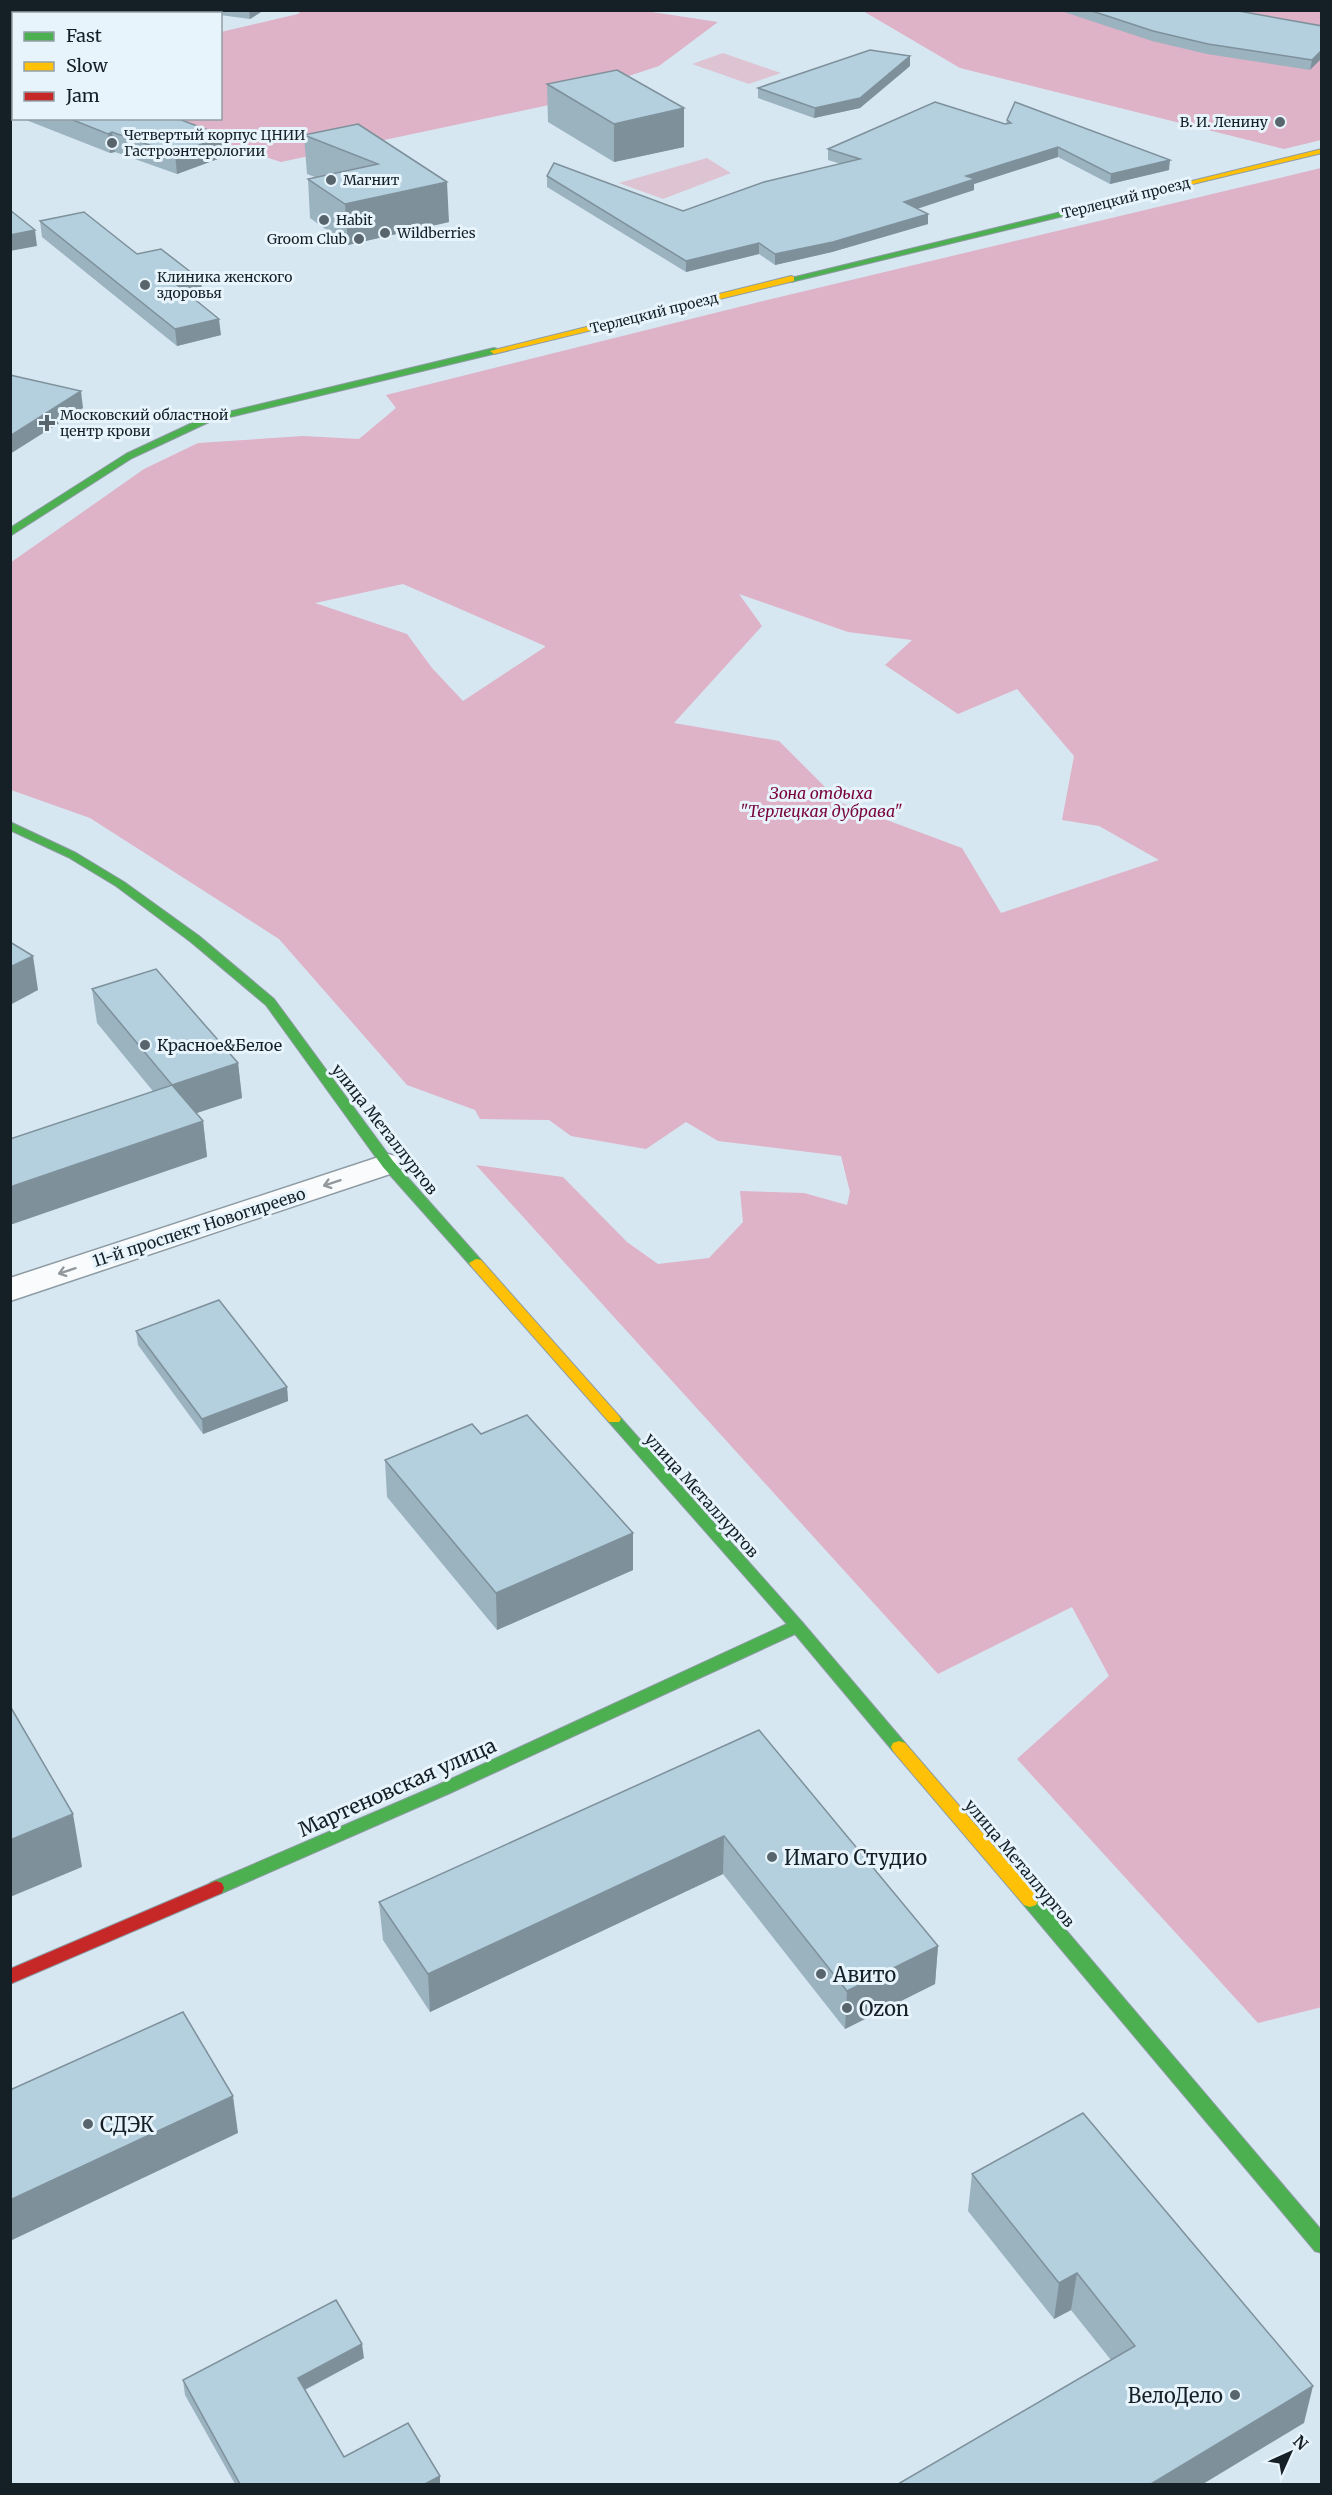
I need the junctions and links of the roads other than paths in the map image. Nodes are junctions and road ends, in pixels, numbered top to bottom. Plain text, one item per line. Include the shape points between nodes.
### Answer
1 (1322, 151) edge
2 (10, 533) edge
3 (10, 825) edge
4 (388, 1164) junction
5 (10, 1290) edge
6 (797, 1626) junction
7 (10, 1977) edge
8 (1322, 2245) edge

1 - 2 street, Терлецкий проезд via 206,420 120,458
3 - 4 street, улица Металлургов via 120,884 195,939 270,1002
4 -> 5 street, 11-й проспект Новогиреево
4 - 6 street, улица Металлургов
6 - 7 street, Мартеновская улица via 444,1789
6 - 8 street, улица Металлургов

